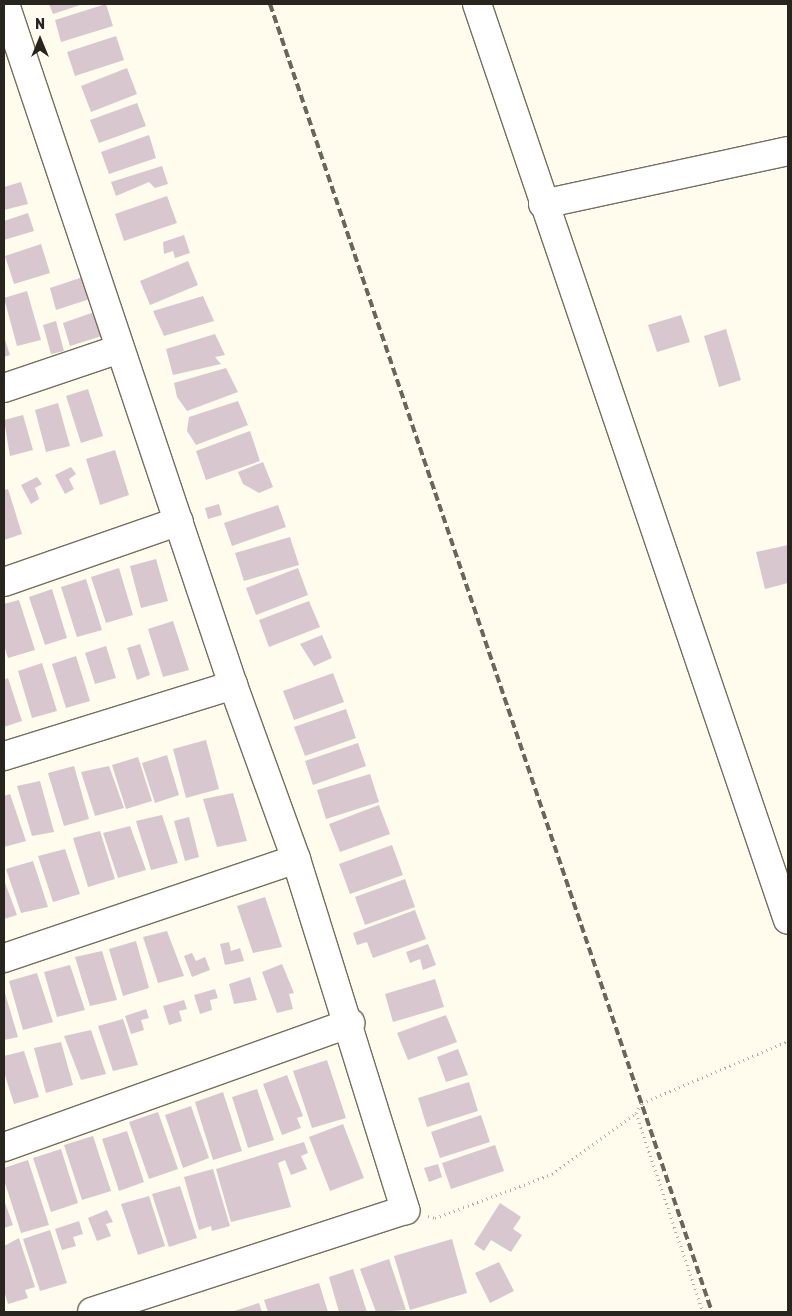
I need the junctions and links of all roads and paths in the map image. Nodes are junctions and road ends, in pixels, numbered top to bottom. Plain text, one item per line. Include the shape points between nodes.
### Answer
1 (5, 4) edge
2 (477, 4) edge
3 (788, 151) edge
4 (543, 204) junction
5 (119, 349) junction
6 (4, 388) edge
7 (179, 521) junction
8 (4, 582) edge
9 (233, 685) junction
10 (4, 756) edge
11 (296, 859) junction
12 (788, 920) edge
13 (4, 958) edge
14 (350, 1023) junction
15 (788, 1041) edge
16 (636, 1113) junction
17 (4, 1147) edge
18 (405, 1210) junction
19 (92, 1312) edge
20 (703, 1312) edge

1 - 5 street
2 - 4 street
3 - 4 street
4 - 12 street
5 - 6 street
5 - 7 street
7 - 8 street
7 - 9 street
9 - 10 street
9 - 11 street
11 - 13 street
11 - 14 street
14 - 17 street
14 - 18 street
15 - 16 path via 642,1103
16 - 18 path via 552,1174 435,1218
16 - 20 path
18 - 19 street

